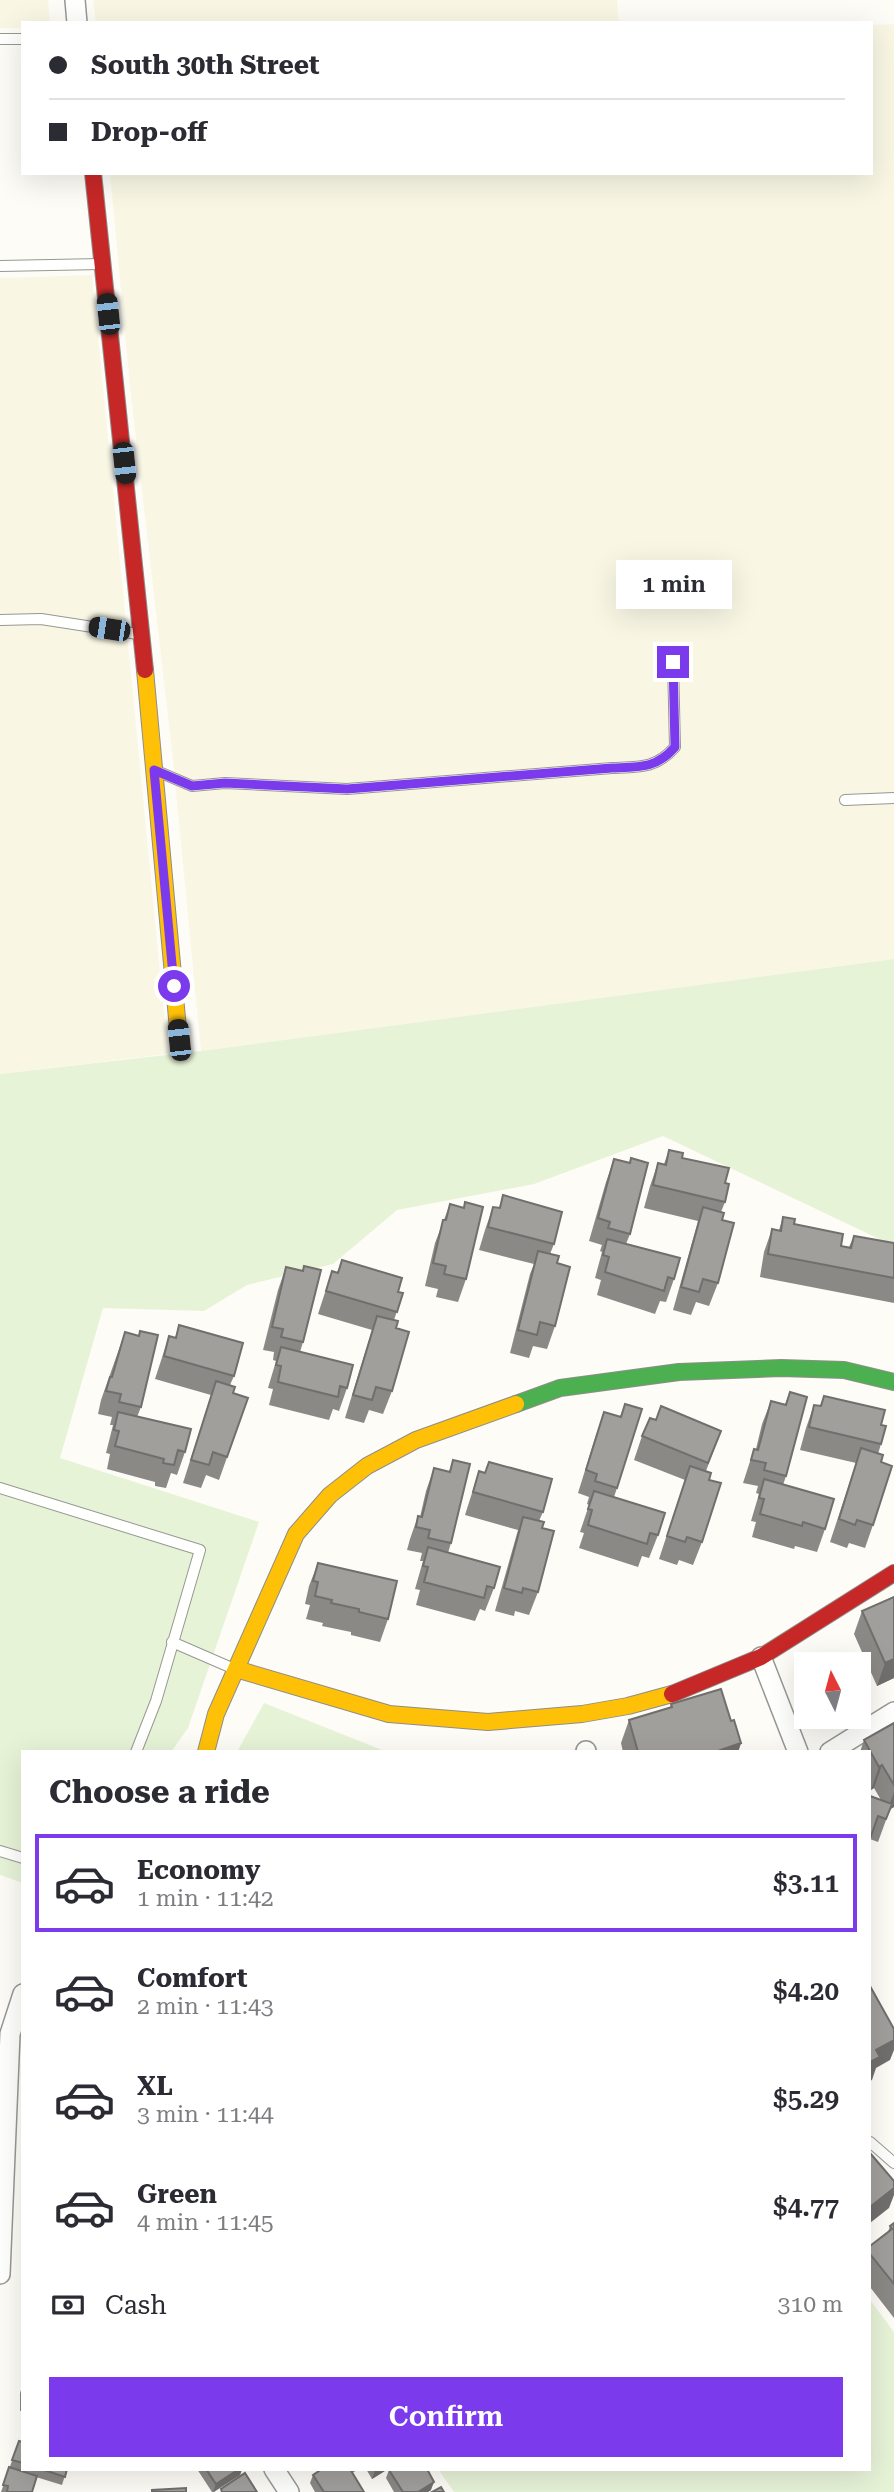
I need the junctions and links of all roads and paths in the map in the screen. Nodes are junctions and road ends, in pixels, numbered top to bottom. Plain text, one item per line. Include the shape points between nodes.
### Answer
1 (75, 0) edge
2 (77, 21) edge
3 (0, 39) edge
4 (21, 39) edge
5 (93, 175) edge
6 (103, 264) junction
7 (0, 266) edge
8 (0, 620) edge
9 (142, 634) junction
10 (673, 662) dead end
11 (154, 770) junction
12 (894, 798) edge
13 (845, 800) dead end
14 (179, 1040) dead end
15 (894, 1382) edge
16 (0, 1488) edge
17 (894, 1573) edge
18 (173, 1642) junction
19 (761, 1657) junction
20 (236, 1670) junction
21 (894, 1712) edge
22 (137, 1750) edge
23 (207, 1750) edge
24 (797, 1750) edge
25 (833, 1750) edge
26 (0, 1851) edge
27 (21, 1857) edge
28 (21, 2006) edge
29 (16, 2036) edge
30 (871, 2143) edge
31 (894, 2163) edge
32 (0, 2274) edge
33 (275, 2471) edge
34 (289, 2492) edge

1 - 2 street
3 - 4 lane
5 - 6 street
6 - 7 lane
6 - 9 street
8 - 9 lane via 41,619
9 - 11 street
10 - 11 lane via 675,747 665,758 644,767 347,789 225,783 192,786
11 - 14 street
12 - 13 lane
15 - 20 street via 844,1370 679,1372 560,1388 416,1440 367,1466 330,1495 296,1534
16 - 18 lane via 200,1550
17 - 19 street
18 - 20 lane
18 - 22 lane
19 - 20 street via 673,1694 628,1706 488,1722 389,1714
19 - 24 street
20 - 23 street via 216,1714
21 - 25 street
26 - 27 lane
28 - 29 street
29 - 32 street
30 - 31 lane
33 - 34 street

